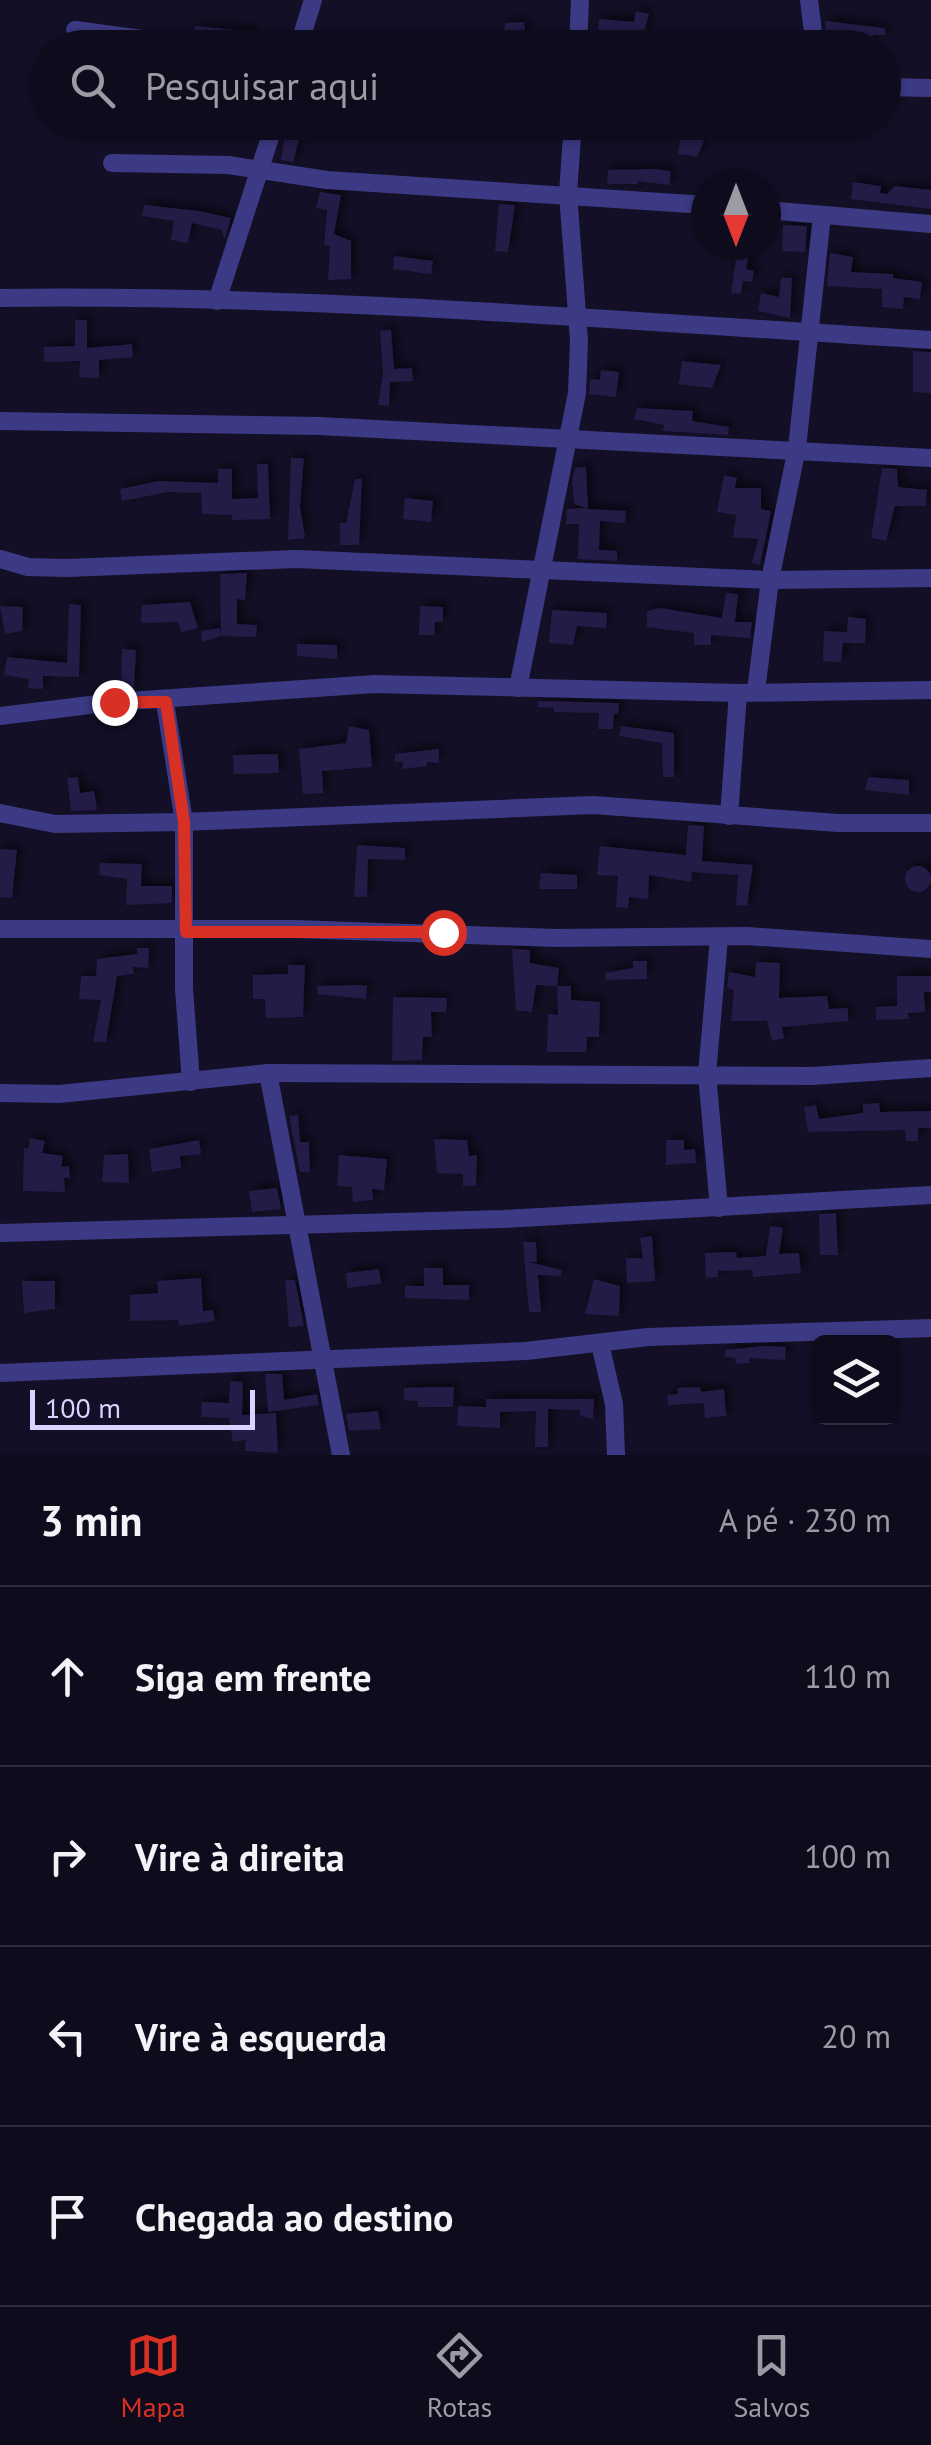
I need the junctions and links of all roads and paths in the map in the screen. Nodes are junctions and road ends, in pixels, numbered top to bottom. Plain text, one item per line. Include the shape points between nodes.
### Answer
1 (313, 0) edge
2 (580, 0) edge
3 (809, 0) edge
4 (304, 30) edge
5 (579, 30) edge
6 (813, 30) edge
7 (901, 87) edge
8 (931, 88) edge
9 (269, 140) edge
10 (572, 140) edge
11 (112, 163) dead end
12 (260, 169) junction
13 (568, 193) junction
14 (691, 204) edge
15 (781, 211) edge
16 (822, 215) junction
17 (931, 224) edge
18 (0, 298) edge
19 (217, 301) junction
20 (576, 317) junction
21 (808, 332) junction
22 (931, 340) edge
23 (0, 421) edge
24 (568, 439) junction
25 (797, 448) junction
26 (931, 458) edge
27 (0, 559) edge
28 (542, 571) junction
29 (931, 578) edge
30 (770, 580) junction
31 (518, 688) junction
32 (931, 690) edge
33 (747, 692) junction
34 (166, 702) junction
35 (0, 716) edge
36 (0, 813) edge
37 (730, 816) junction
38 (184, 822) junction
39 (931, 823) edge
40 (0, 928) edge
41 (186, 932) junction
42 (720, 938) junction
43 (931, 949) edge
44 (931, 1068) edge
45 (268, 1073) junction
46 (707, 1074) junction
47 (191, 1082) junction
48 (0, 1093) edge
49 (931, 1195) edge
50 (719, 1208) junction
51 (294, 1223) junction
52 (0, 1233) edge
53 (931, 1328) edge
54 (600, 1344) junction
55 (324, 1356) junction
56 (0, 1374) edge
57 (341, 1455) edge
58 (616, 1455) edge

1 - 4 street
2 - 5 street
3 - 6 street
7 - 8 street
9 - 12 street
10 - 13 street
11 - 12 street
12 - 13 street via 327,180
12 - 19 street
13 - 14 street
13 - 20 street
15 - 16 street
16 - 17 street
16 - 21 street
18 - 19 street
19 - 20 street
20 - 21 street
20 - 24 street via 577,392
21 - 22 street
21 - 25 street
23 - 24 street via 319,426
24 - 25 street
24 - 28 street
25 - 26 street
25 - 30 street
27 - 28 street via 68,568 296,558
28 - 30 street
28 - 31 street
29 - 30 street
30 - 33 street
31 - 33 street
31 - 34 street via 359,685
32 - 33 street
33 - 37 street
34 - 35 street
34 - 38 street
36 - 38 street via 55,824
37 - 38 street via 594,805
37 - 39 street
38 - 41 street
40 - 41 street
41 - 42 street
41 - 47 street
42 - 43 street
42 - 46 street
44 - 46 street
45 - 46 street
45 - 47 street
45 - 51 street
46 - 50 street
47 - 48 street
49 - 50 street
50 - 51 street
51 - 52 street
51 - 55 street
53 - 54 street
54 - 55 street
54 - 58 street via 614,1404
55 - 56 street
55 - 57 street

